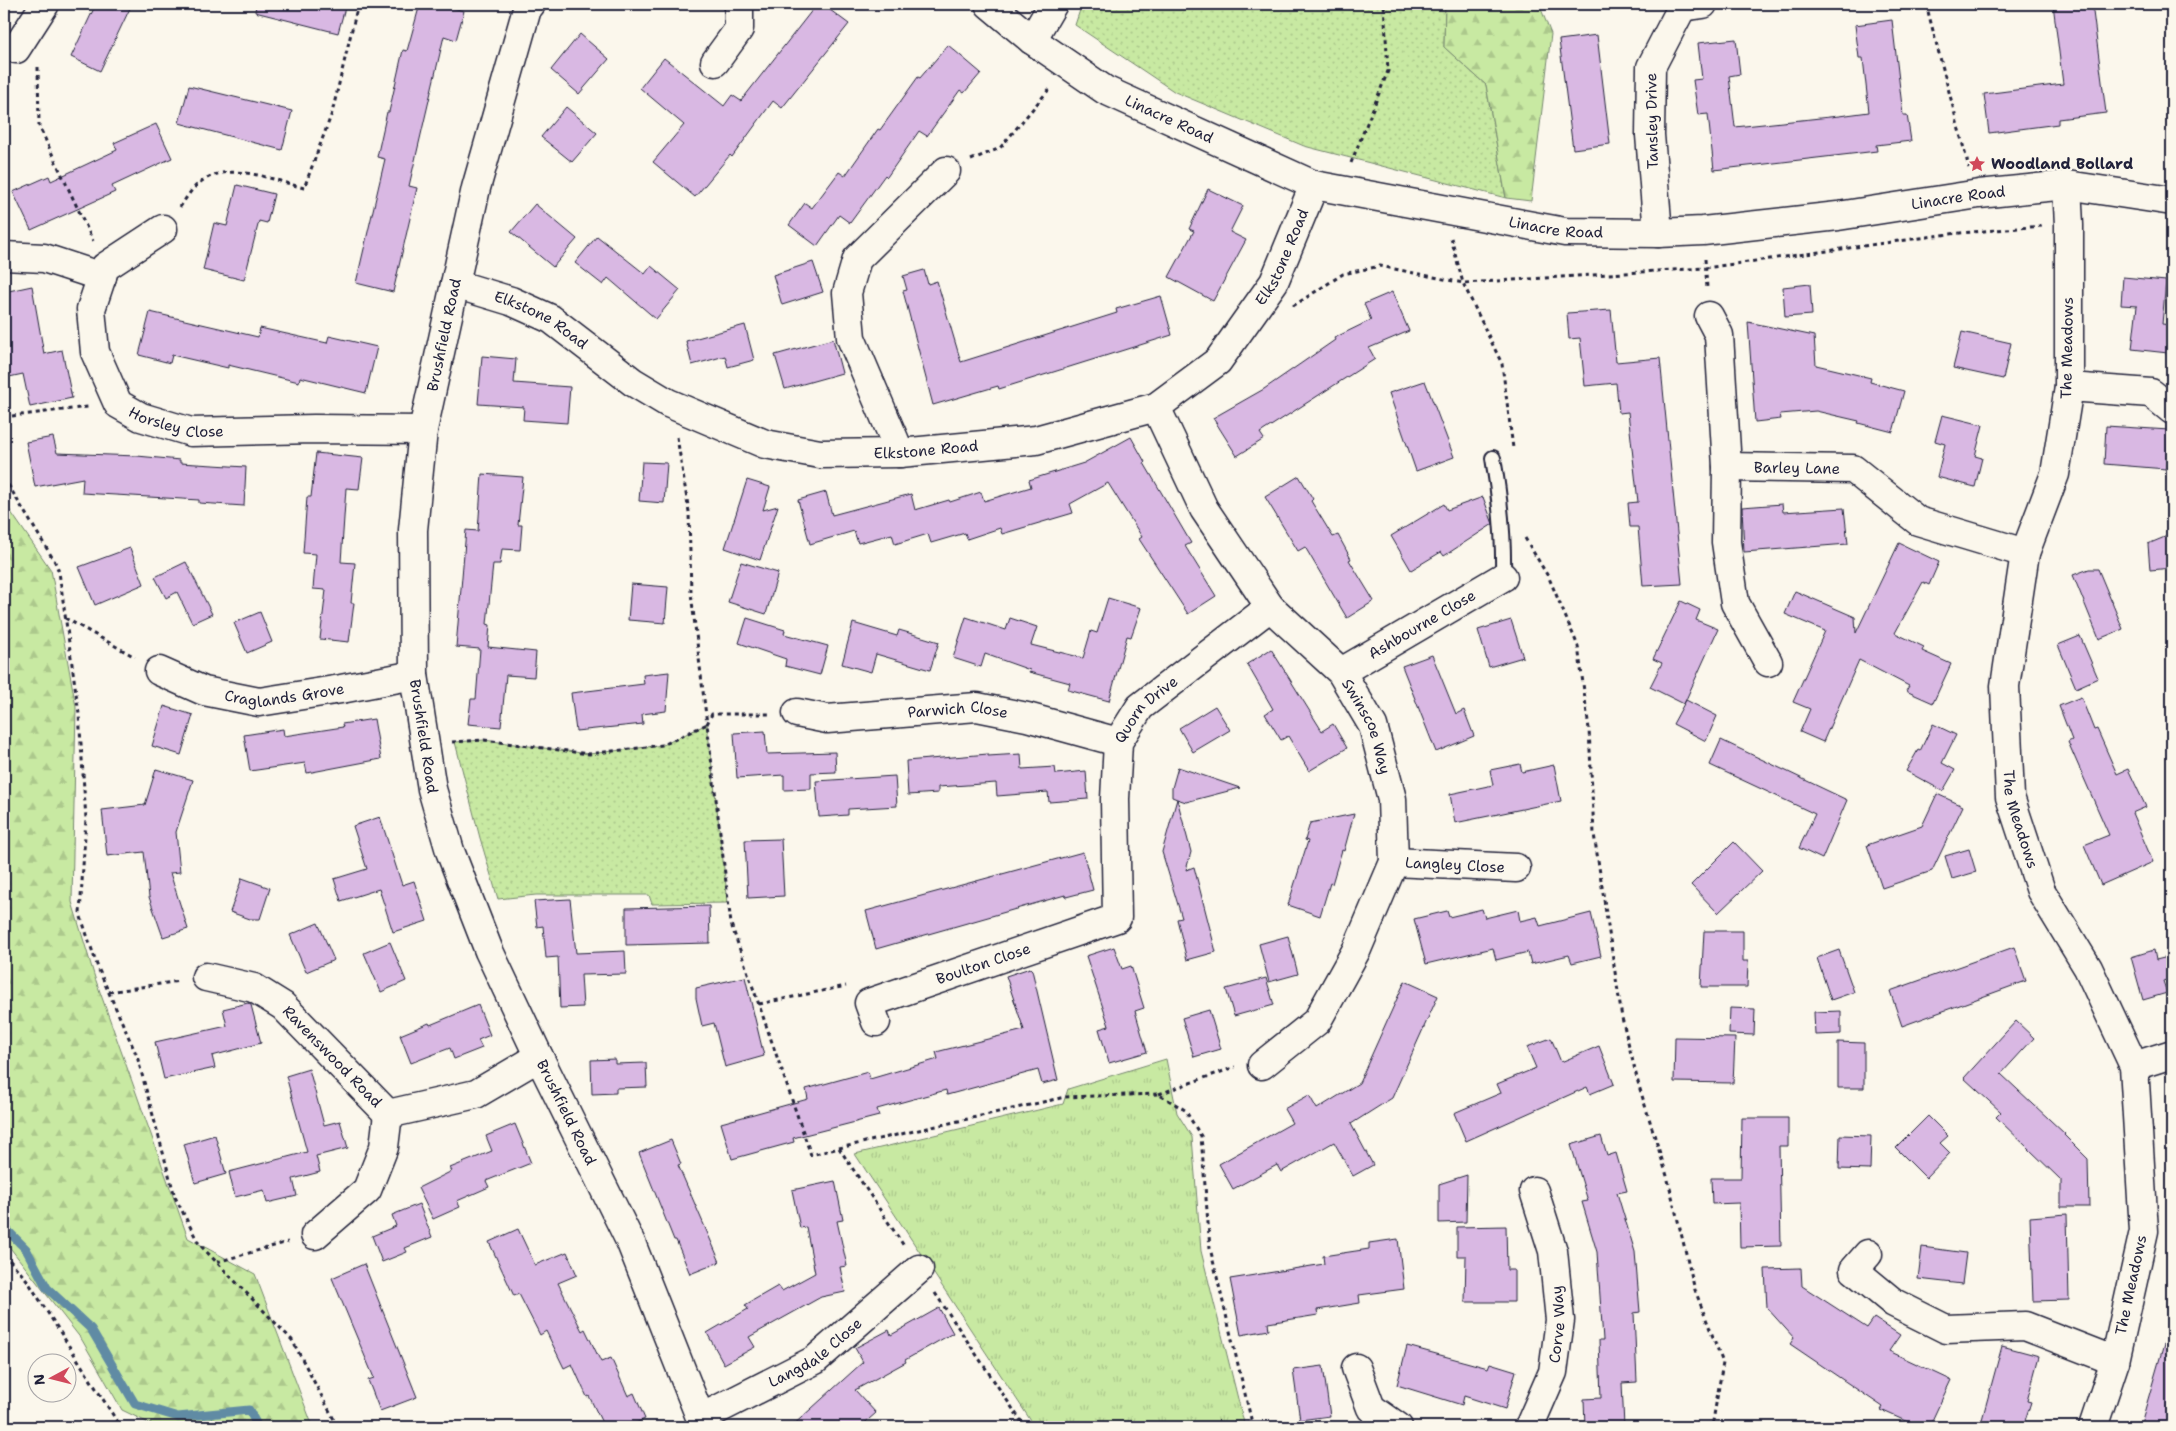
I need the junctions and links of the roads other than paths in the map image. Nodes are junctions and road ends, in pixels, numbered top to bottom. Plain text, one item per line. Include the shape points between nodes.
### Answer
1 (45, 4) edge
2 (739, 4) edge
3 (989, 4) edge
4 (1053, 4) edge
5 (1689, 5) edge
6 (523, 6) edge
7 (1032, 40) junction
8 (16, 49) dead end
9 (715, 62) dead end
10 (946, 171) road end
11 (1314, 185) junction
12 (2067, 185) junction
13 (2172, 201) edge
14 (163, 229) road end
15 (1658, 233) junction
16 (4, 256) edge
17 (103, 272) junction
18 (455, 284) junction
19 (1709, 316) road end
20 (2069, 387) junction
21 (1156, 407) junction
22 (2172, 410) edge
23 (423, 430) junction
24 (900, 454) junction
25 (1493, 458) dead end
26 (1727, 467) junction
27 (2025, 553) junction
28 (1503, 577) joint
29 (1270, 607) junction
30 (1768, 662) dead end
31 (159, 671) road end
32 (1342, 672) junction
33 (414, 675) junction
34 (797, 714) road end
35 (1118, 742) junction
36 (1394, 862) junction
37 (1516, 868) dead end
38 (1117, 918) joint
39 (206, 977) road end
40 (872, 1012) road end
41 (2172, 1054) edge
42 (539, 1057) junction
43 (1262, 1065) road end
44 (2134, 1066) junction
45 (388, 1114) junction
46 (1534, 1191) dead end
47 (315, 1235) road end
48 (1868, 1254) dead end
49 (919, 1269) road end
50 (2114, 1361) junction
51 (1356, 1368) dead end
52 (702, 1423) edge
53 (1398, 1427) edge
54 (1529, 1427) edge
55 (2092, 1427) edge

1 - 8 street
2 - 9 street via 739,29
3 - 7 street, Linacre Road
4 - 7 street
5 - 15 street, Tansley Drive via 1651,67 1650,135
6 - 18 street, Brushfield Road
7 - 11 street, Linacre Road via 1105,90
10 - 24 street via 857,259 847,292 851,338
11 - 15 street, Linacre Road via 1565,232
11 - 21 street, Elkstone Road via 1274,282 1218,361
12 - 13 street, Linacre Road
12 - 15 street, Linacre Road via 1979,194 1838,216
12 - 20 street, The Meadows
14 - 17 street
16 - 17 street via 44,258
17 - 23 street, Horsley Close via 91,309 95,352 118,404 141,417 191,432
18 - 23 street, Brushfield Road
18 - 24 street, Elkstone Road via 511,301 550,318 633,382 668,403 765,444 820,454
19 - 26 street via 1719,335
20 - 22 street via 2151,393
20 - 27 street, The Meadows via 2055,474
21 - 24 street, Elkstone Road via 1036,440
21 - 29 street, Swinscoe Way via 1204,509
23 - 33 street, Brushfield Road via 413,530
25 - 28 lane via 1502,510
26 - 27 street, Barley Lane via 1853,469 1918,520
26 - 30 street via 1726,542 1735,603
27 - 44 street, The Meadows via 2005,686 2010,797 2041,891 2088,968
28 - 32 street, Ashbourne Close
29 - 32 street, Swinscoe Way
29 - 35 street, Quorn Drive via 1140,707
31 - 33 street, Craglands Grove via 204,691 259,702
32 - 36 street, Swinscoe Way via 1373,726 1392,799
33 - 42 street, Brushfield Road via 432,789 450,851 489,951
34 - 35 street, Parwich Close via 827,719 977,707
35 - 38 street, Quorn Drive via 1115,799
36 - 37 street, Langley Close
36 - 43 street, Swinscoe Way via 1357,949 1316,1021
38 - 40 street, Boulton Close
39 - 45 street, Ravenswood Road via 254,988 283,1006
41 - 44 street
42 - 45 street, Ravenswood Road via 476,1094
42 - 52 street, Brushfield Road via 631,1243
44 - 50 street, The Meadows via 2144,1231
45 - 47 street via 384,1147 367,1190
46 - 54 street, Corve Way via 1553,1251 1560,1320 1553,1372
48 - 50 street via 1854,1270 1894,1303 1946,1329 2024,1326
49 - 52 street, Langdale Close via 816,1360
50 - 55 street, The Meadows
51 - 53 street via 1371,1408

